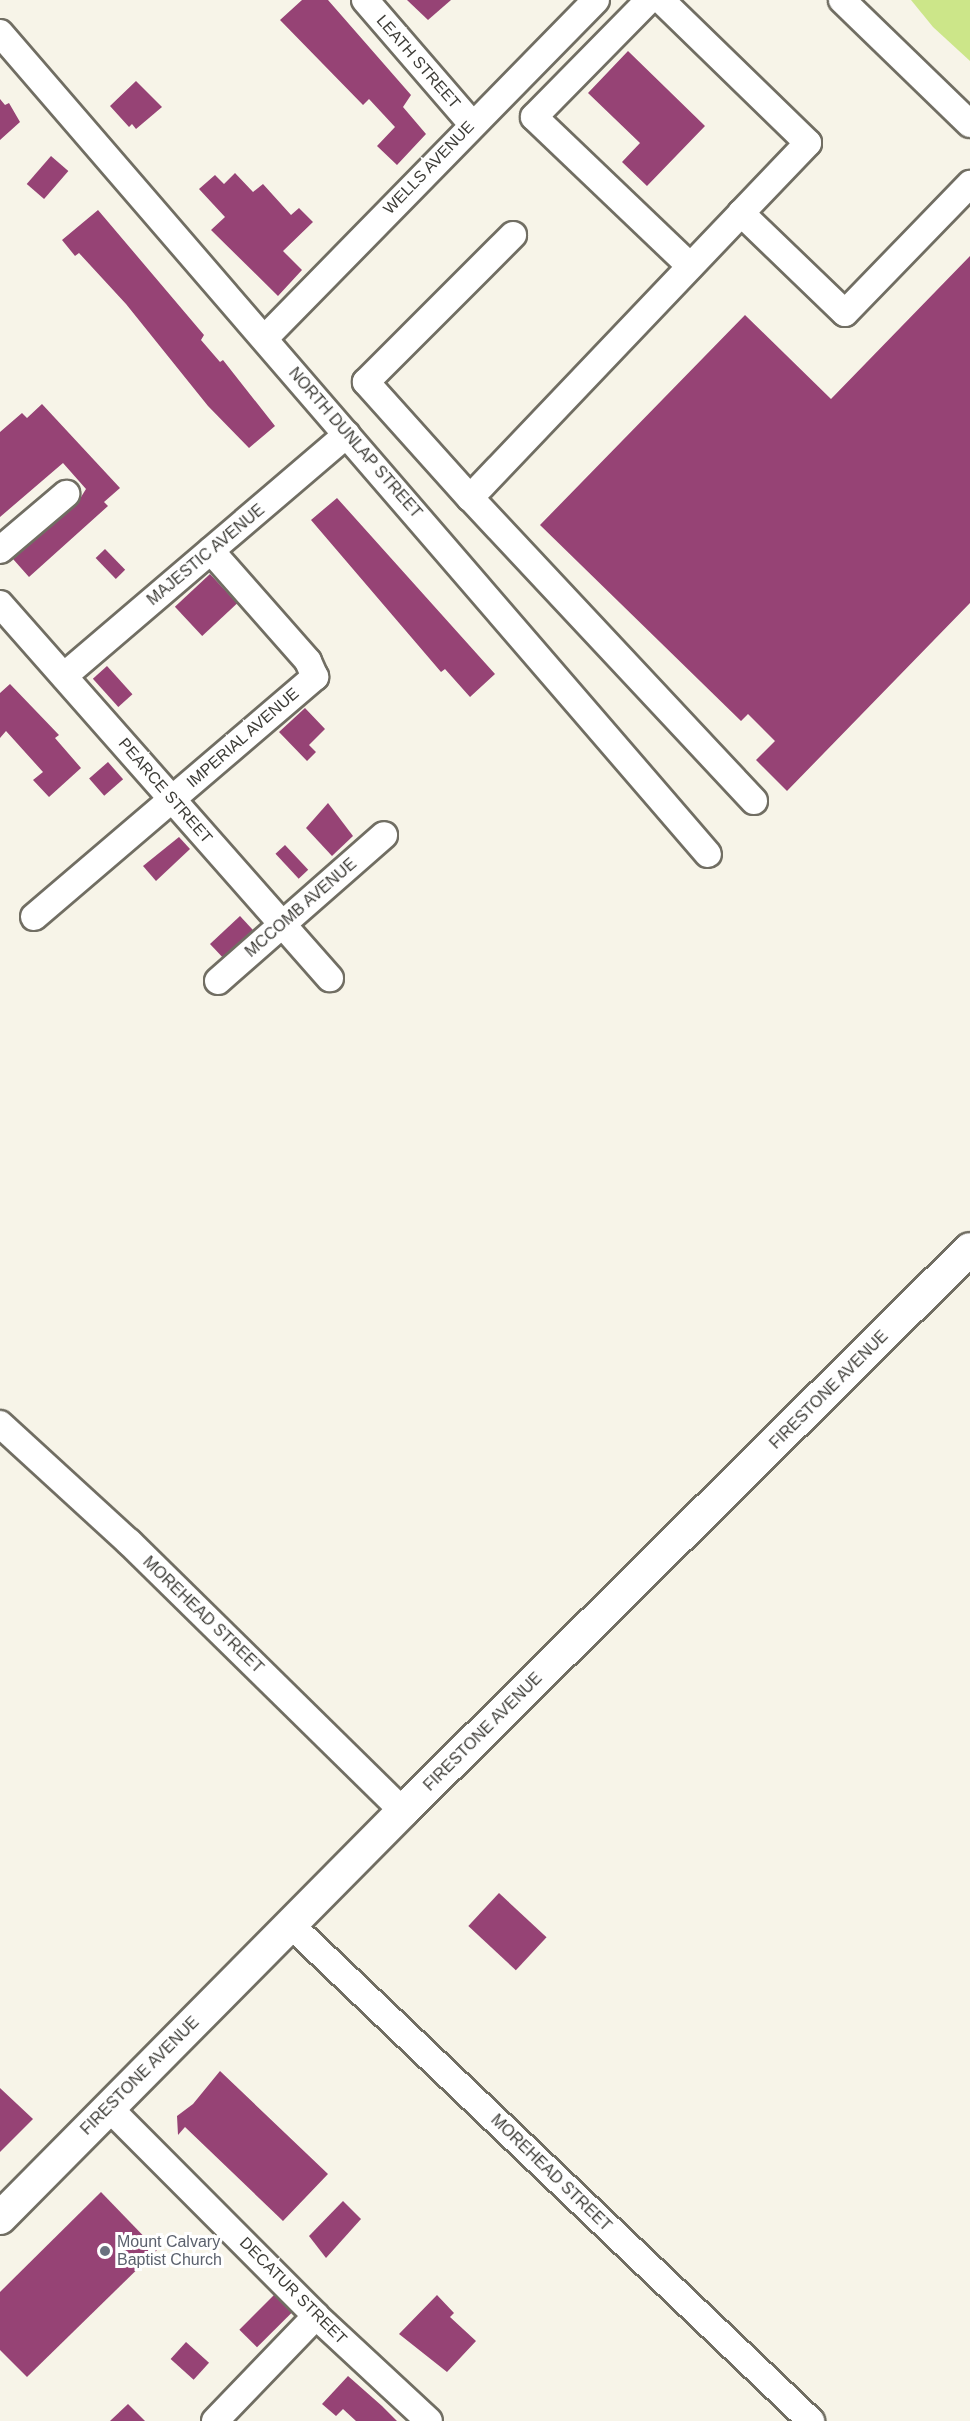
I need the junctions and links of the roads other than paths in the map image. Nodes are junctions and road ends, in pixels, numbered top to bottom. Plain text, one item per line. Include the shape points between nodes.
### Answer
1 (365, 0) edge
2 (596, 0) edge
3 (649, 0) edge
4 (661, 0) edge
5 (842, 0) edge
6 (0, 33) edge
7 (472, 124) junction
8 (970, 124) edge
9 (970, 184) edge
10 (741, 213) junction
11 (513, 235) dead end
12 (690, 266) junction
13 (265, 338) junction
14 (347, 434) junction
15 (66, 494) dead end
16 (470, 498) junction
17 (0, 550) edge
18 (211, 550) junction
19 (0, 604) edge
20 (64, 676) junction
21 (172, 799) junction
22 (754, 801) dead end
23 (384, 835) dead end
24 (708, 854) dead end
25 (34, 917) dead end
26 (282, 925) junction
27 (330, 978) dead end
28 (218, 981) dead end
29 (966, 1261) edge
30 (0, 1424) edge
31 (403, 1811) junction
32 (291, 1924) junction
33 (109, 2108) junction
34 (1, 2214) edge
35 (316, 2316) junction
36 (215, 2421) edge
37 (429, 2421) edge
38 (811, 2421) edge

1 - 7 street, LEATH STREET
2 - 7 street, WELLS AVENUE
3 - 12 street via 534,117
4 - 10 street via 808,143
5 - 8 street
6 - 13 street, NORTH DUNLAP STREET
7 - 13 street, WELLS AVENUE
9 - 10 street via 845,313
10 - 12 street
11 - 16 street via 366,382
12 - 16 street
13 - 14 street, NORTH DUNLAP STREET
14 - 18 street, MAJESTIC AVENUE
14 - 24 street, NORTH DUNLAP STREET
15 - 17 street
16 - 22 street
18 - 20 street, MAJESTIC AVENUE
18 - 21 street, IMPERIAL AVENUE via 308,661 315,677
19 - 20 street, PEARCE STREET
20 - 21 street, PEARCE STREET
21 - 25 street, IMPERIAL AVENUE
21 - 26 street, PEARCE STREET
23 - 26 street, MCCOMB AVENUE
26 - 27 street, PEARCE STREET
26 - 28 street, MCCOMB AVENUE
29 - 31 main road, FIRESTONE AVENUE
30 - 31 street, MOREHEAD STREET via 129,1542
31 - 32 main road, FIRESTONE AVENUE
32 - 33 main road, FIRESTONE AVENUE
32 - 38 street, MOREHEAD STREET
33 - 34 main road, FIRESTONE AVENUE
33 - 35 street, DECATUR STREET
35 - 36 street
35 - 37 street, DECATUR STREET

